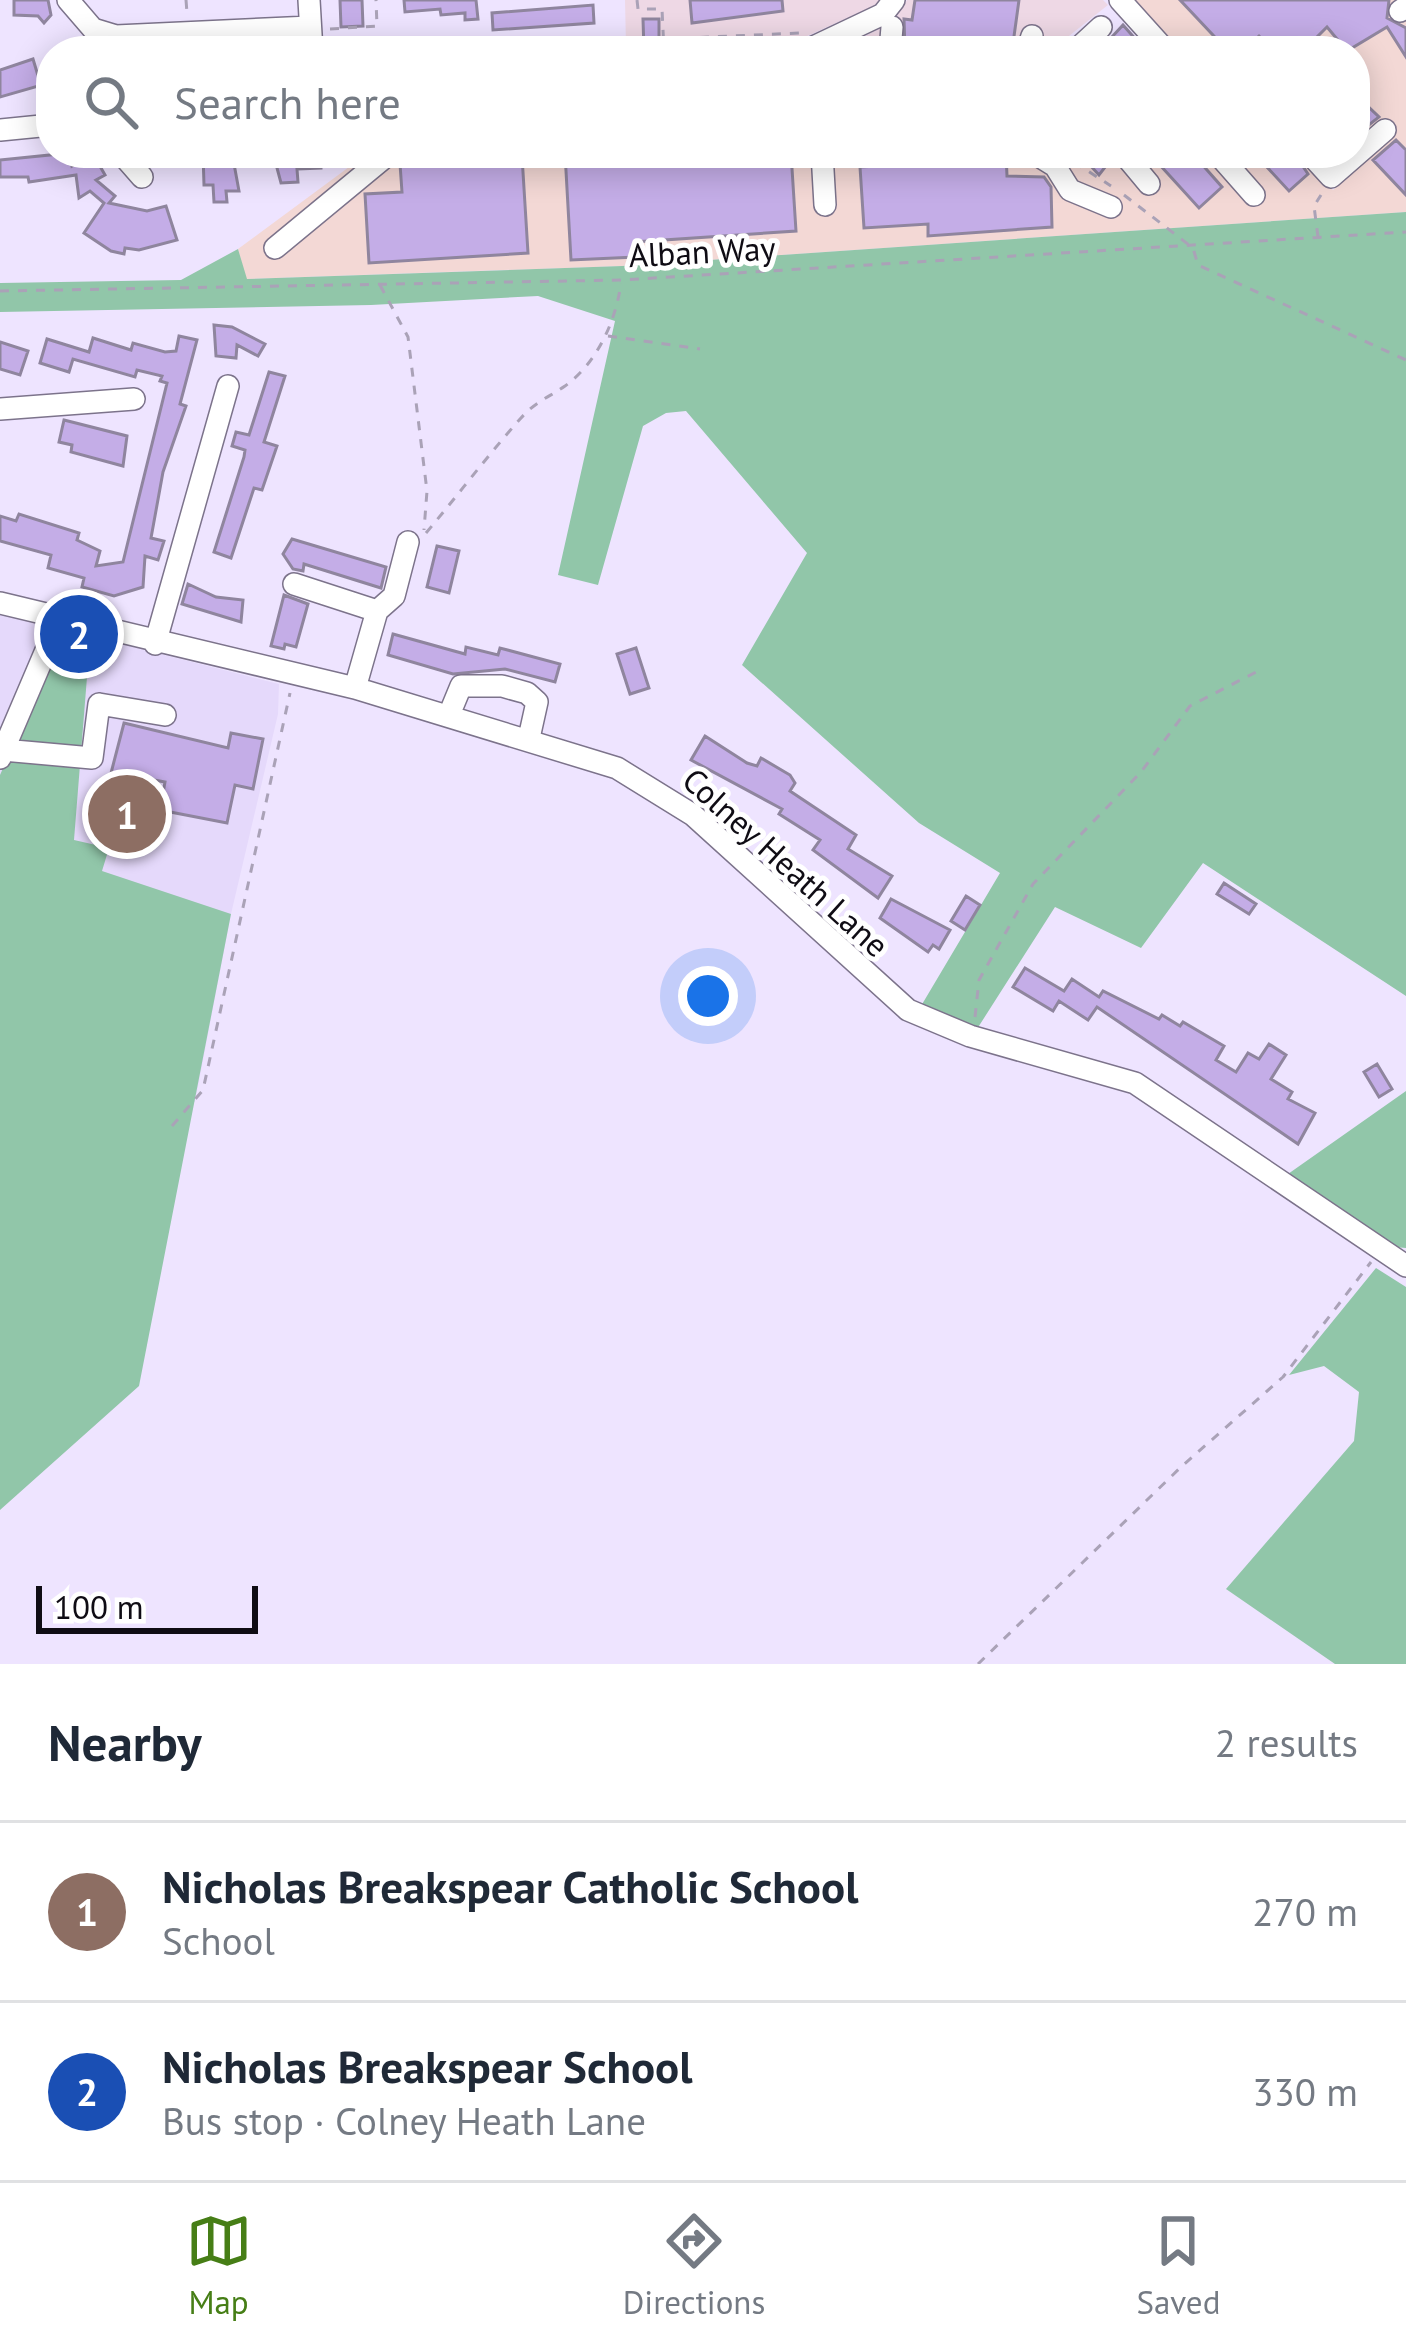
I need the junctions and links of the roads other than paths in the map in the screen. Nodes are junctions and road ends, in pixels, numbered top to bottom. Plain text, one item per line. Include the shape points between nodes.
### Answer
1 (68, 0) edge
2 (308, 0) edge
3 (894, 0) edge
4 (1120, 0) edge
5 (892, 26) dead end
6 (1101, 27) dead end
7 (311, 36) edge
8 (849, 36) edge
9 (891, 36) edge
10 (1091, 36) edge
11 (1152, 36) edge
12 (36, 126) edge
13 (0, 130) edge
14 (1385, 130) dead end
15 (1370, 143) edge
16 (134, 168) edge
17 (372, 168) edge
18 (823, 168) edge
19 (1056, 168) edge
20 (1136, 168) edge
21 (1230, 168) edge
22 (142, 177) dead end
23 (1149, 184) dead end
24 (1254, 195) dead end
25 (825, 205) dead end
26 (1111, 207) dead end
27 (275, 248) dead end
28 (228, 386) dead end
29 (134, 399) dead end
30 (0, 409) edge
31 (408, 542) dead end
32 (294, 584) dead end
33 (0, 603) edge
34 (377, 611) junction
35 (59, 620) junction
36 (155, 644) junction
37 (355, 688) junction
38 (165, 715) dead end
39 (448, 715) junction
40 (529, 738) junction
41 (2, 754) edge
42 (1406, 1267) edge

1 - 7 street via 93,29 116,36
2 - 7 street
3 - 8 street
4 - 11 street
5 - 9 street
6 - 10 street
12 - 13 street
14 - 15 street
16 - 22 street
17 - 27 street
18 - 25 street
19 - 26 street via 1070,190
20 - 23 street
21 - 24 street
28 - 36 street
29 - 30 street
31 - 34 street via 394,596
32 - 34 street
33 - 35 street, Colney Heath Lane
34 - 37 street
35 - 36 street, Colney Heath Lane
35 - 41 street
36 - 37 street, Colney Heath Lane
37 - 39 street, Colney Heath Lane
38 - 41 street via 99,704 92,758
39 - 40 street, Colney Heath Lane
39 - 40 street via 461,686 527,693 537,703
40 - 42 street, Colney Heath Lane via 617,768 668,797 890,998 970,1036 1135,1083

